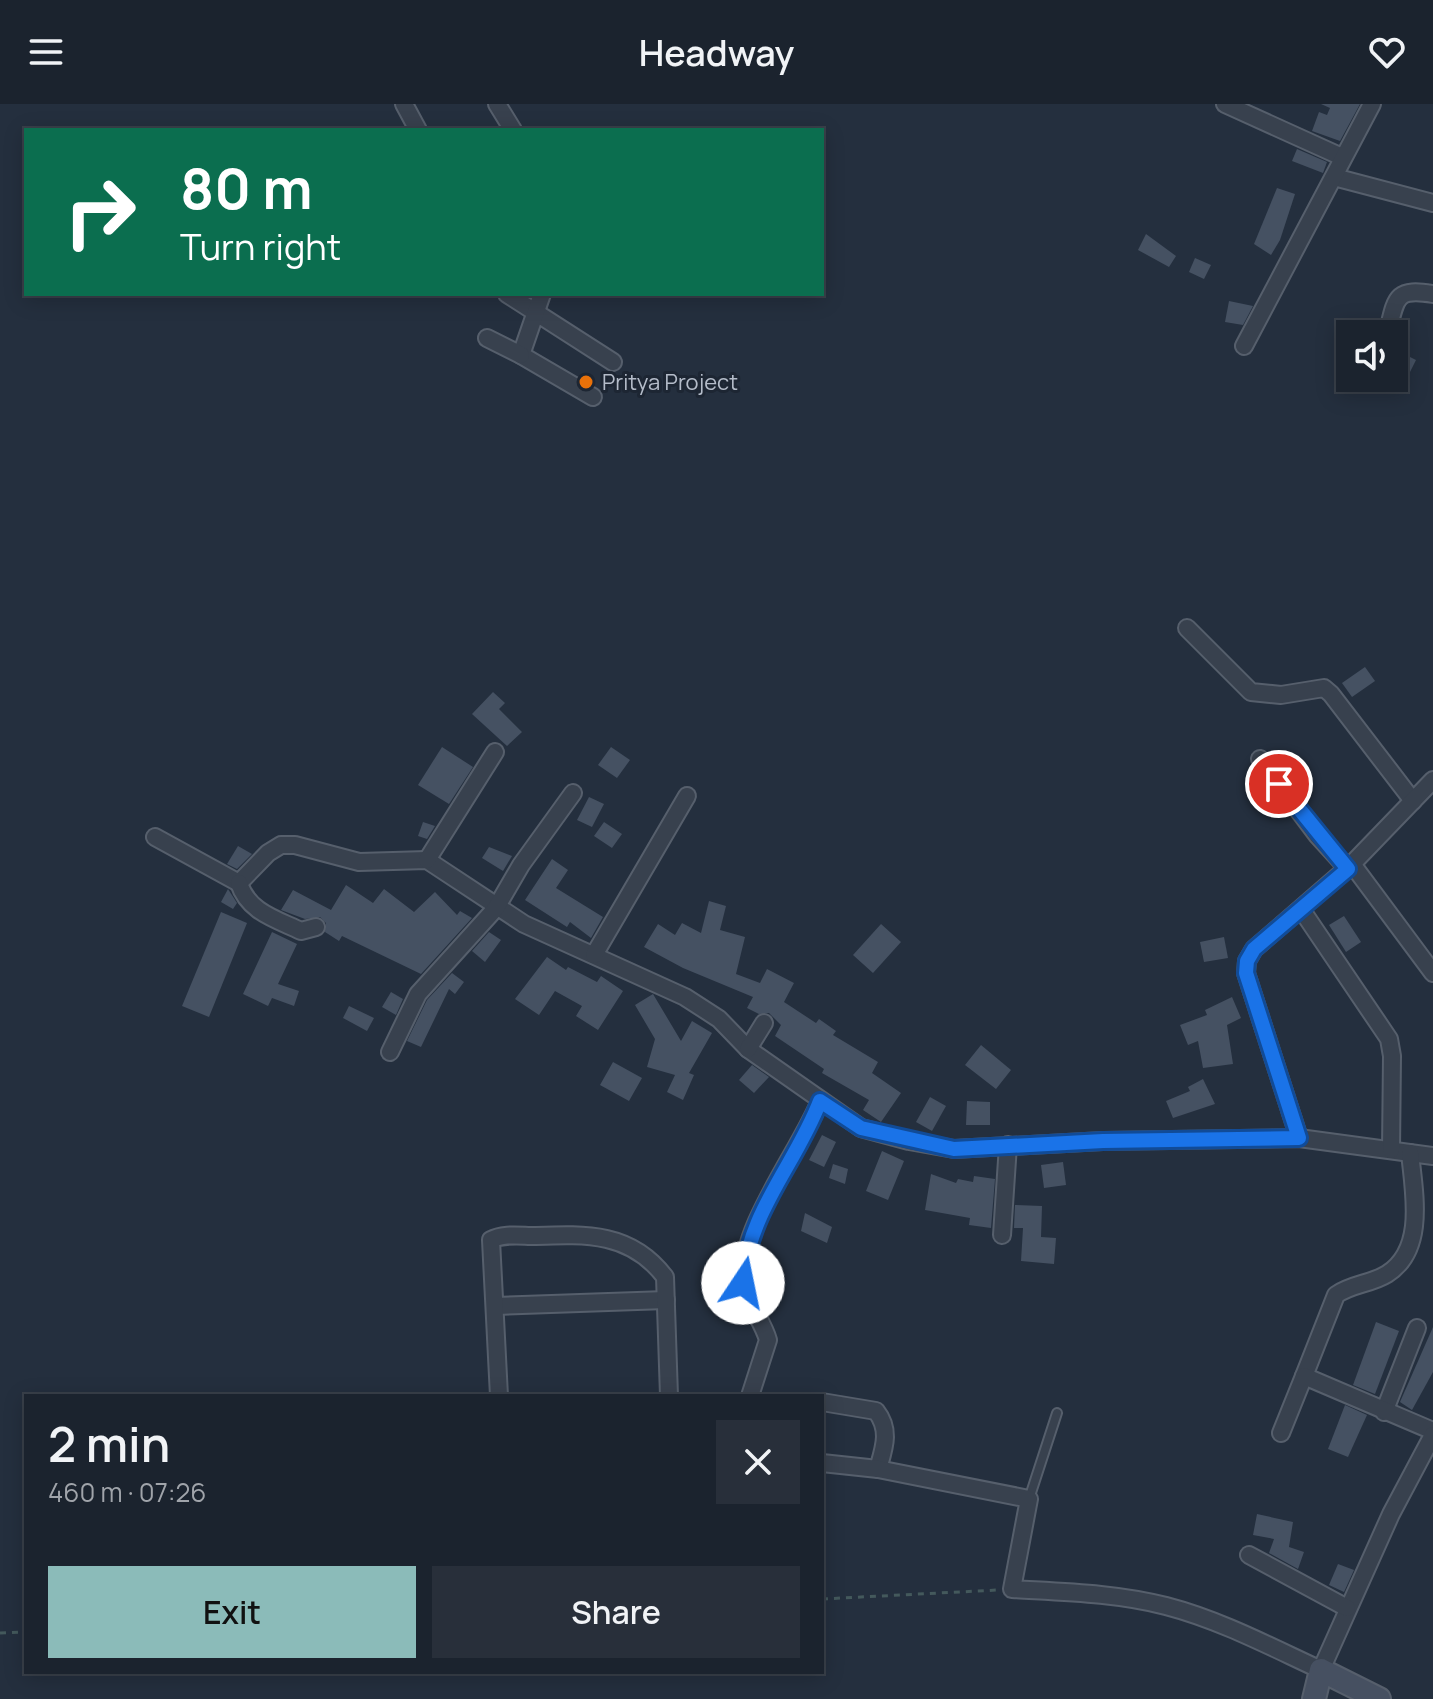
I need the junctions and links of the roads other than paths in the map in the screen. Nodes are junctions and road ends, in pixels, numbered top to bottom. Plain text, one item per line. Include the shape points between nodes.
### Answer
1 (497, 104) edge
2 (1225, 104) edge
3 (1372, 104) edge
4 (406, 105) edge
5 (417, 128) edge
6 (512, 128) edge
7 (1342, 157) junction
8 (1334, 177) junction
9 (1433, 203) edge
10 (1433, 294) edge
11 (510, 296) edge
12 (541, 296) edge
13 (536, 312) junction
14 (1391, 320) edge
15 (487, 338) dead end
16 (1244, 346) dead end
17 (521, 355) junction
18 (613, 362) dead end
19 (593, 397) dead end
20 (1187, 628) dead end
21 (495, 752) dead end
22 (1260, 759) dead end
23 (1433, 780) edge
24 (573, 793) dead end
25 (687, 796) dead end
26 (1413, 801) junction
27 (155, 837) dead end
28 (427, 860) junction
29 (1350, 866) junction
30 (239, 883) junction
31 (496, 908) junction
32 (1301, 909) junction
33 (316, 927) dead end
34 (594, 955) junction
35 (1433, 973) edge
36 (764, 1023) dead end
37 (748, 1049) junction
38 (390, 1052) dead end
39 (820, 1101) junction
40 (1299, 1138) junction
41 (1008, 1145) junction
42 (1391, 1150) junction
43 (1410, 1153) junction
44 (1433, 1156) edge
45 (1002, 1235) dead end
46 (666, 1300) junction
47 (495, 1306) junction
48 (1417, 1328) dead end
49 (1304, 1376) junction
50 (499, 1394) edge
51 (669, 1394) edge
52 (755, 1394) edge
53 (824, 1402) edge
54 (1384, 1412) junction
55 (1057, 1413) dead end
56 (1281, 1433) dead end
57 (1433, 1433) edge
58 (824, 1463) edge
59 (878, 1469) junction
60 (1029, 1499) junction
61 (1249, 1555) dead end
62 (1347, 1608) junction
63 (1317, 1686) edge
64 (1379, 1699) edge

1 - 6 street
2 - 7 street
3 - 7 street
4 - 5 street
7 - 8 street
8 - 9 street
8 - 16 street
10 - 14 street via 1410,289 1403,293
11 - 13 street
12 - 13 street
13 - 17 street
13 - 18 street
15 - 17 street
17 - 19 street
20 - 26 street via 1251,692 1281,695 1324,688
21 - 28 street
22 - 29 street via 1317,835
23 - 26 street
24 - 31 street
25 - 34 street
26 - 29 street
27 - 30 street
28 - 30 street via 359,862 281,845
28 - 31 street
29 - 32 street
29 - 35 street
30 - 33 street via 255,909 301,931
31 - 34 street
31 - 38 street via 418,994
32 - 40 street via 1254,949 1246,973
32 - 42 street via 1389,1039
34 - 37 street via 685,997 719,1019
36 - 37 street
37 - 39 street
39 - 41 street via 861,1128 909,1141 954,1149
39 - 52 street via 766,1199 744,1271 743,1283 768,1340
40 - 41 street
40 - 42 street
41 - 45 street
42 - 43 street
43 - 44 street
43 - 49 street via 1413,1242 1387,1274 1336,1295
46 - 47 street
46 - 47 street via 665,1277 653,1261 618,1239 589,1234 495,1237
46 - 51 street
47 - 50 street
48 - 54 street
49 - 54 street
49 - 56 street
53 - 59 street via 876,1411 886,1437
54 - 57 street
55 - 60 lane
57 - 62 street
58 - 59 street
59 - 60 street
60 - 63 street via 1012,1589 1167,1606 1245,1635
61 - 62 street
62 - 63 street
63 - 64 street

